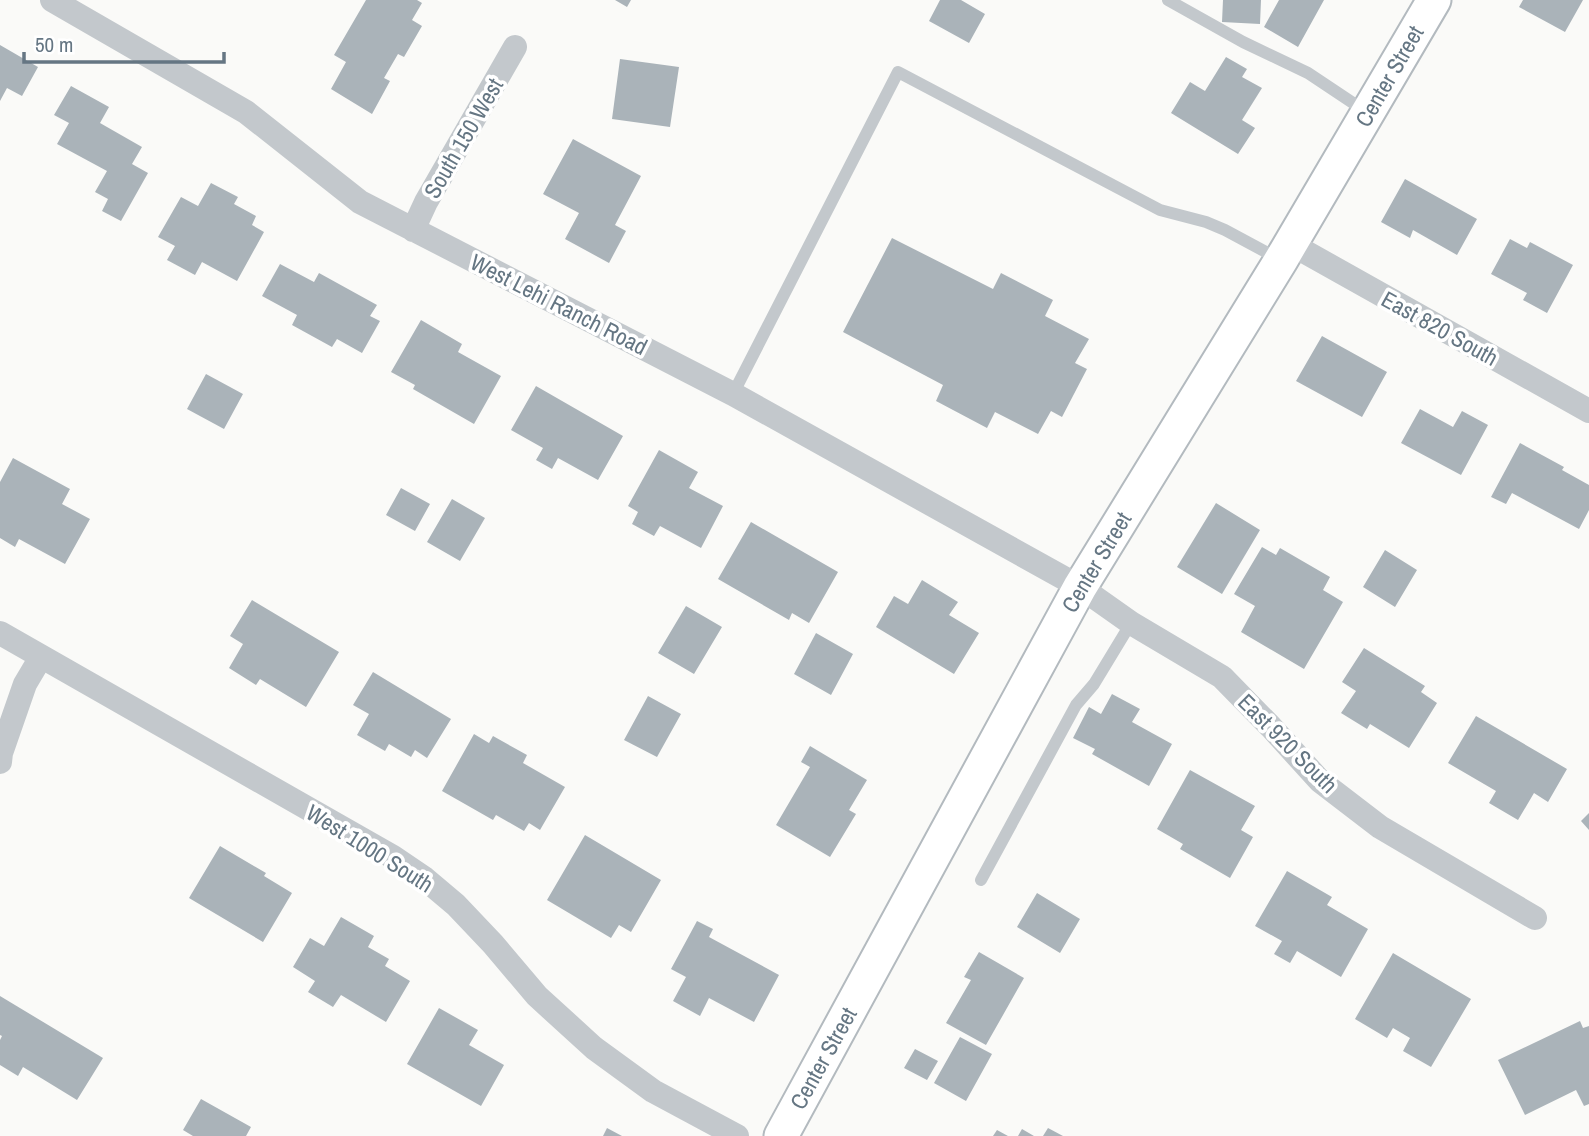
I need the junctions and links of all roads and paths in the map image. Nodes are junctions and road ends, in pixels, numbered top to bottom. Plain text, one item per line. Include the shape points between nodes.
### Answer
1 (52, 0) edge
2 (1168, 0) edge
3 (1434, 0) edge
4 (515, 47) dead end
5 (1368, 113) junction
6 (413, 230) junction
7 (1286, 252) junction
8 (733, 394) junction
9 (1589, 411) edge
10 (1080, 587) junction
11 (1131, 623) junction
12 (0, 633) edge
13 (41, 657) junction
14 (0, 762) edge
15 (981, 880) dead end
16 (1535, 918) dead end
17 (737, 1136) edge
18 (781, 1136) edge

1 - 6 street, West Lehi Ranch Road via 246,112 360,202
2 - 5 lane via 1308,73
3 - 5 street, Center Street
4 - 6 street, South 150 West
5 - 7 street, Center Street
6 - 8 street, West Lehi Ranch Road
7 - 8 lane via 1160,210 898,72
7 - 9 street, East 820 South
7 - 10 street, Center Street
8 - 10 street, West Lehi Ranch Road
10 - 11 street, East 920 South
10 - 18 street, Center Street
11 - 15 lane via 1076,705
11 - 16 street, East 920 South via 1222,677 1320,781 1380,827
12 - 13 street, West 1000 South
13 - 14 street via 25,684
13 - 17 street, West 1000 South via 424,878 456,905 537,996 594,1048 653,1091

